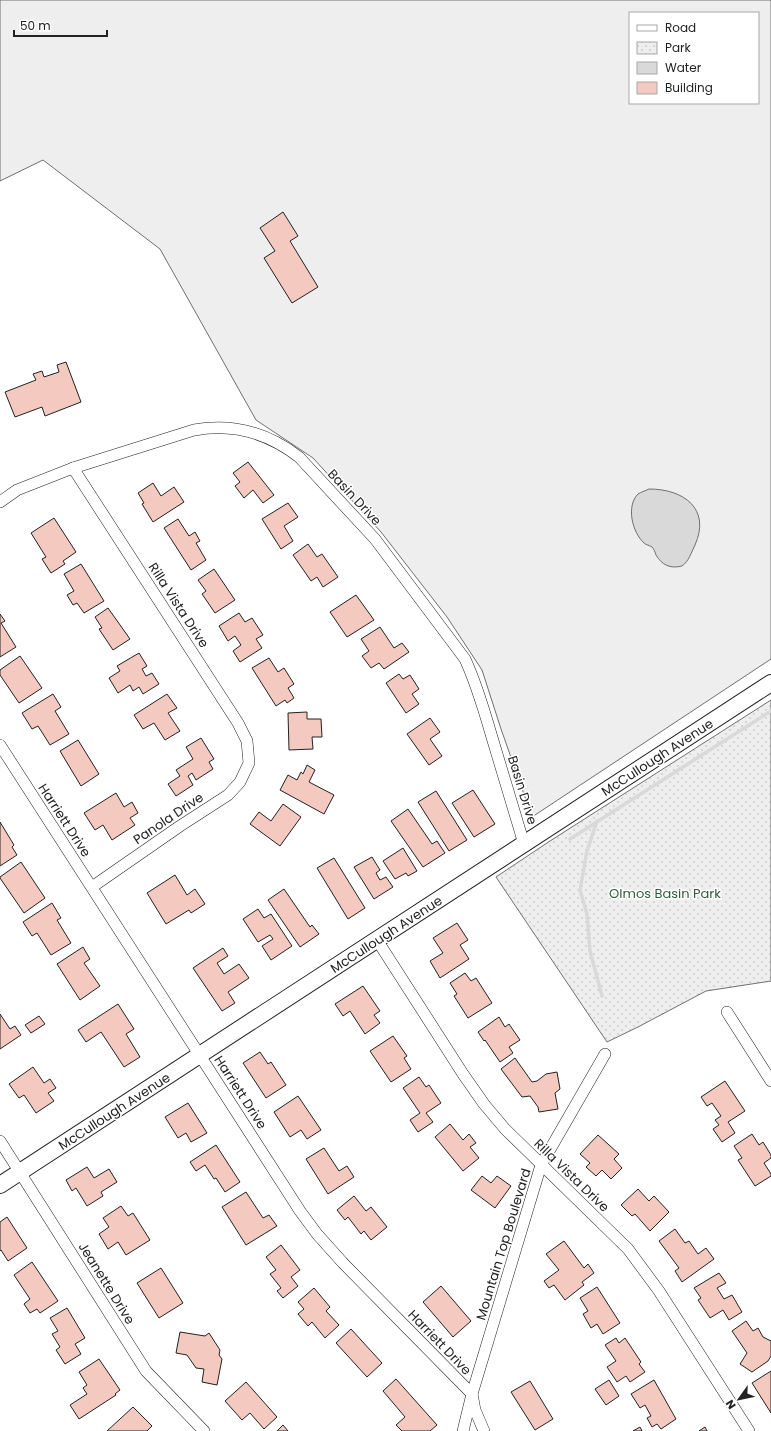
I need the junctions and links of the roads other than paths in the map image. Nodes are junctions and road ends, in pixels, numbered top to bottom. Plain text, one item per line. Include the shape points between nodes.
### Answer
1 (73, 468) junction
2 (0, 502) edge
3 (771, 683) edge
4 (0, 745) edge
5 (249, 763) joint
6 (524, 844) junction
7 (92, 888) junction
8 (377, 940) junction
9 (727, 1012) dead end
10 (605, 1054) dead end
11 (200, 1055) junction
12 (771, 1081) edge
13 (0, 1141) edge
14 (541, 1165) junction
15 (20, 1172) junction
16 (0, 1185) edge
17 (472, 1394) junction
18 (204, 1431) edge
19 (463, 1431) edge
20 (484, 1431) edge
21 (749, 1431) edge

1 - 2 street, Basin Drive via 17,490
1 - 5 street, Rilla Vista Drive via 238,723 247,741
1 - 6 street, Basin Drive via 206,428 231,428 256,433 299,457 375,539 465,659 488,719
3 - 6 main road, McCullough Avenue
4 - 7 street, Harriett Drive
5 - 7 street, Panola Drive via 240,782 228,796 180,826
6 - 8 main road, McCullough Avenue
7 - 11 street, Harriett Drive
8 - 11 main road, McCullough Avenue
8 - 14 street, Rilla Vista Drive via 484,1104
9 - 12 street
10 - 14 street, Mountain Top Boulevard
11 - 15 main road, McCullough Avenue
11 - 17 street, Harriett Drive via 317,1234
13 - 15 street, Jeanette Drive
14 - 17 street, Mountain Top Boulevard
14 - 21 street, Rilla Vista Drive via 628,1249
15 - 16 main road, McCullough Avenue
15 - 18 street, Jeanette Drive via 146,1371
17 - 19 street, Mountain Top Boulevard
17 - 20 street, Harriett Drive via 475,1410

